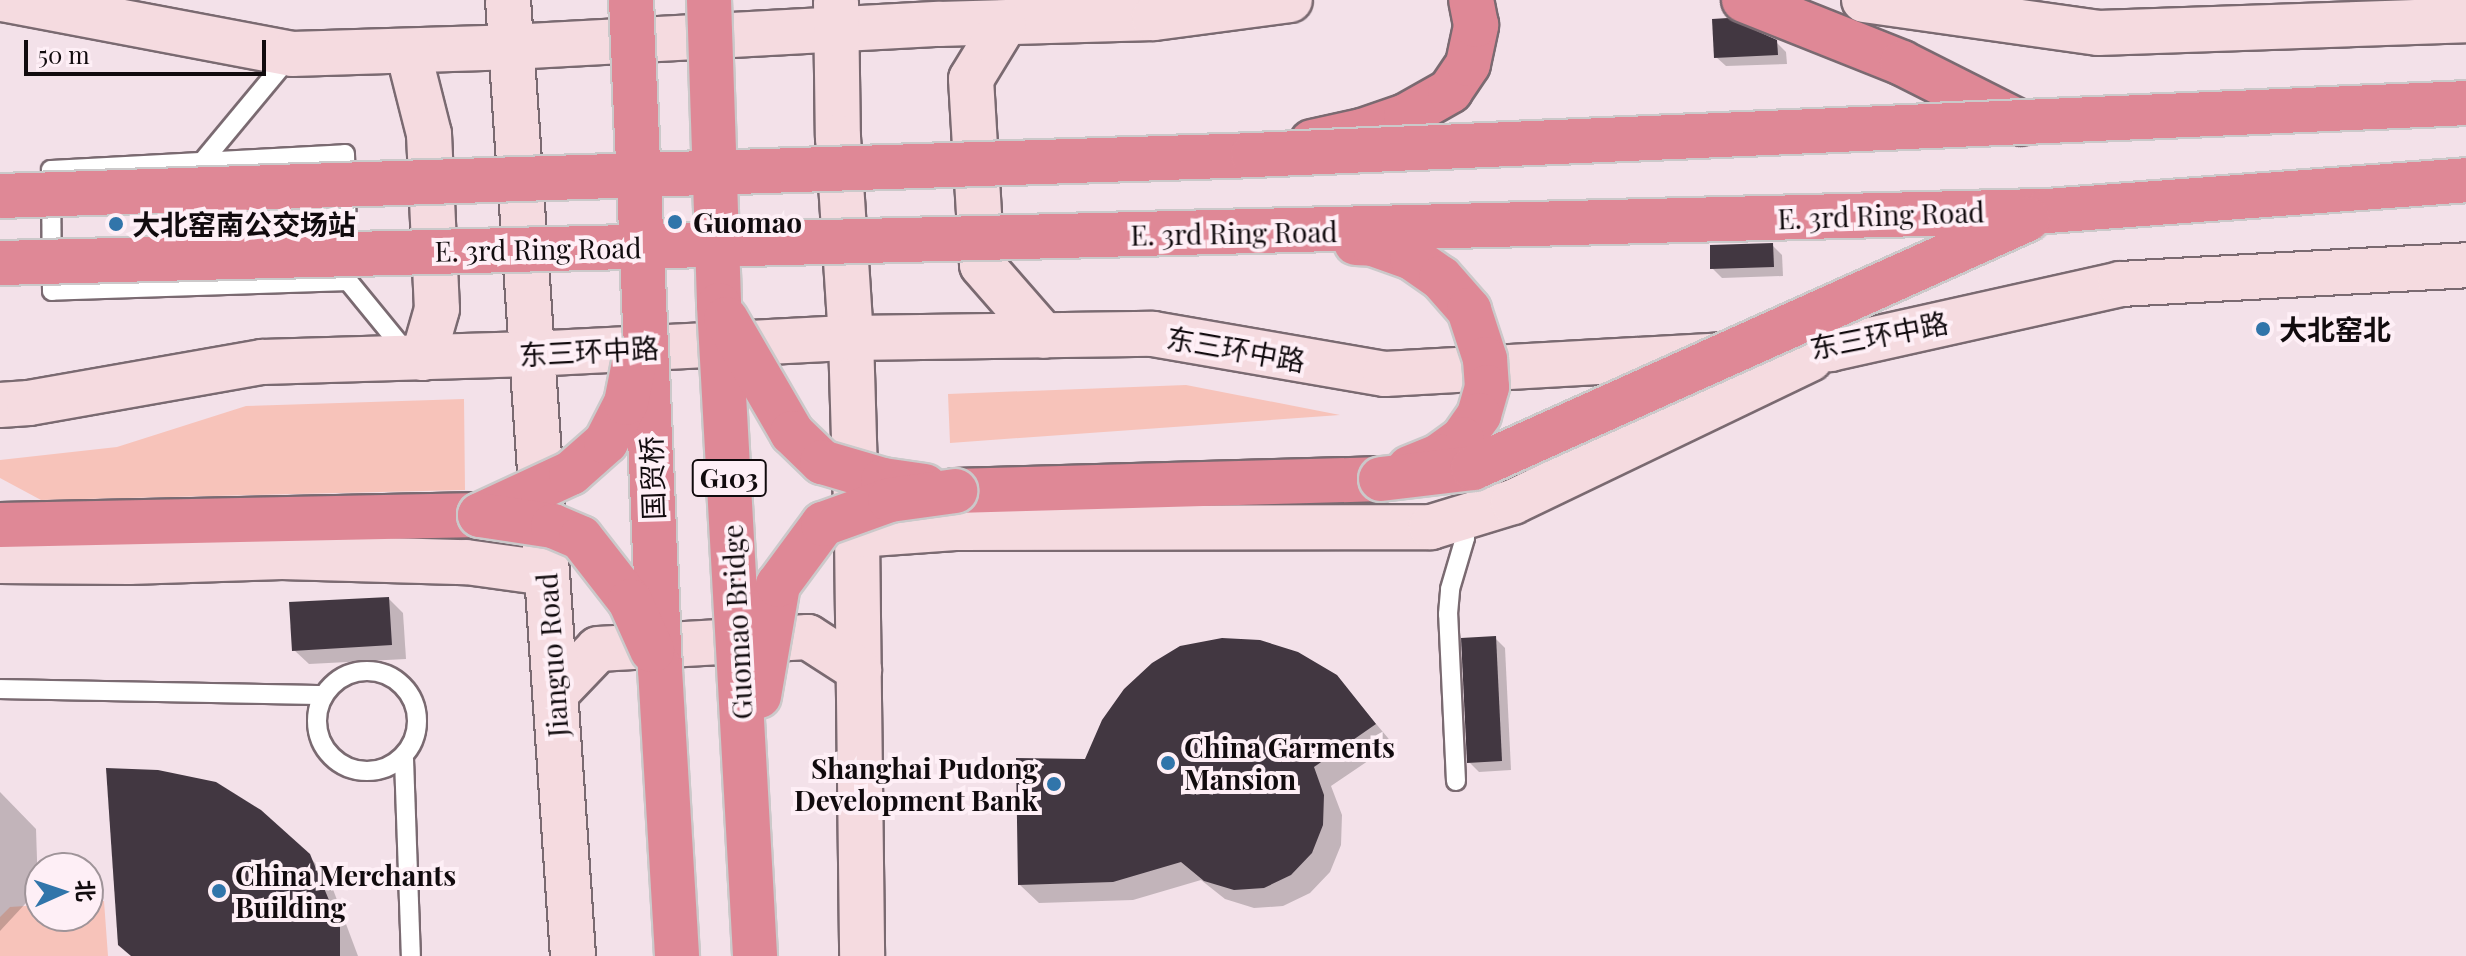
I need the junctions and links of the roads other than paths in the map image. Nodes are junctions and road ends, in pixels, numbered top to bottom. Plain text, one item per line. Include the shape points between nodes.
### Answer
1 (7, 0) edge
2 (508, 0) edge
3 (615, 0) edge
4 (631, 0) edge
5 (709, 0) edge
6 (731, 0) edge
7 (1290, 0) edge
8 (1471, 0) edge
9 (1744, 0) edge
10 (1867, 1) edge
11 (837, 15) edge
12 (2466, 20) edge
13 (1004, 25) junction
14 (511, 47) junction
15 (408, 51) junction
16 (292, 54) junction
17 (635, 81) junction
18 (713, 88) junction
19 (2466, 103) edge
20 (2021, 123) junction
21 (1253, 155) junction
22 (202, 162) junction
23 (0, 169) edge
24 (2466, 180) edge
25 (131, 192) junction
26 (0, 196) edge
27 (2047, 211) junction
28 (1258, 233) junction
29 (63, 260) junction
30 (0, 263) edge
31 (2466, 265) edge
32 (0, 277) edge
33 (348, 281) junction
34 (719, 305) junction
35 (644, 309) junction
36 (1044, 336) junction
37 (851, 338) junction
38 (1830, 349) junction
39 (530, 354) junction
40 (417, 358) junction
41 (0, 405) edge
42 (1381, 479) junction
43 (955, 491) junction
44 (480, 515) junction
45 (1462, 518) junction
46 (0, 525) edge
47 (857, 535) junction
48 (0, 561) edge
49 (546, 573) junction
50 (660, 669) junction
51 (859, 670) junction
52 (0, 689) edge
53 (555, 694) junction
54 (322, 695) junction
55 (404, 759) junction
56 (1456, 781) dead end
57 (746, 783) junction
58 (411, 956) edge
59 (573, 956) edge
60 (677, 956) edge
61 (755, 956) edge
62 (862, 956) edge

1 - 16 street
2 - 14 street, Jianguo Road
3 - 17 highway, bridge
4 - 17 highway, 国贸桥 / G103, bridge
5 - 18 highway, Guomao Bridge / G103, bridge
6 - 18 highway, bridge
7 - 13 street via 1154,18
8 - 21 highway, bridge via 1476,25 1468,64 1450,91 1406,116 1362,131
9 - 20 highway via 1902,63
10 - 12 street via 2098,33
11 - 13 street
11 - 14 street
11 - 37 street via 838,137
13 - 36 street via 971,79 982,265
14 - 15 street
14 - 39 street, Jianguo Road
15 - 16 street
15 - 40 street via 429,134 437,309
16 - 22 lane
17 - 35 highway, 国贸桥 / G103, bridge
18 - 34 highway, Guomao Bridge / G103, bridge
19 - 20 highway, bridge
20 - 21 highway, bridge
21 - 25 highway, bridge
22 - 33 lane via 345,154
22 - 33 lane via 51,170 52,291
23 - 25 highway, bridge
24 - 27 highway, E. 3rd Ring Road, bridge
25 - 26 highway, bridge
27 - 28 highway, E. 3rd Ring Road, bridge
27 - 42 highway, bridge via 1473,468
28 - 29 highway, E. 3rd Ring Road, bridge
28 - 42 highway, bridge via 1373,244 1412,258 1441,278 1469,310 1485,359 1487,387 1479,415 1462,439 1439,456
29 - 30 highway, E. 3rd Ring Road, bridge
29 - 32 highway, bridge
31 - 38 street, 东三环中路 via 2120,284
33 - 40 lane
34 - 43 highway, bridge via 792,433 822,462 883,480
34 - 57 highway, Guomao Bridge / G103, bridge
35 - 44 highway, bridge via 626,403 606,442 571,473
35 - 50 highway, 国贸桥 / G103, bridge
36 - 37 street, 东三环中路
36 - 38 street, 东三环中路 via 1153,334 1385,374
37 - 39 street, 东三环中路
37 - 47 street
38 - 45 street via 1513,502
39 - 40 street, 东三环中路
39 - 49 street, Jianguo Road
40 - 41 street, 东三环中路 via 262,362
42 - 43 highway
43 - 57 highway, bridge via 890,500 823,524 778,585
44 - 46 highway
44 - 50 highway, bridge via 553,526 581,538 630,601
45 - 47 street via 1431,527 955,528
45 - 56 lane via 1465,538 1448,614
47 - 51 street
48 - 49 street via 282,557 466,562
49 - 53 street, Jianguo Road
50 - 60 highway, 国贸桥 / G103, bridge
51 - 53 street via 808,637 598,649
51 - 62 street
52 - 54 lane
53 - 59 street, Jianguo Road
54 - 55 lane via 315,727 335,763 372,774
54 - 55 lane via 347,673 383,671 412,695 419,725
55 - 58 lane
57 - 61 highway, Guomao Bridge / G103, bridge

